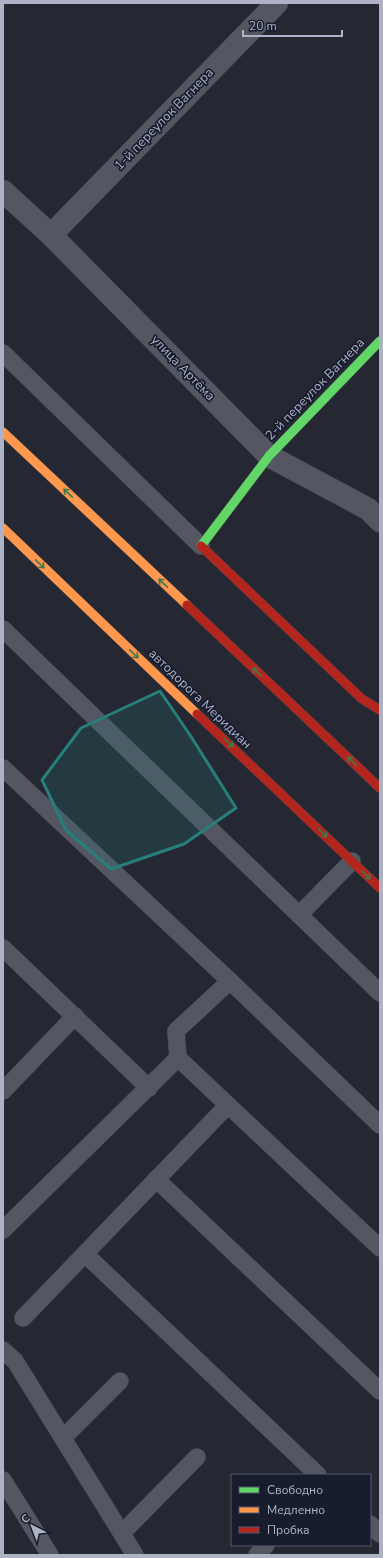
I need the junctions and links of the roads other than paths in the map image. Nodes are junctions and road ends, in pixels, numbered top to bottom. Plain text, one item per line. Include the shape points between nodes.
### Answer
1 (277, 3) edge
2 (3, 191) edge
3 (51, 234) junction
4 (380, 341) edge
5 (3, 353) edge
6 (3, 432) edge
7 (269, 456) junction
8 (380, 521) edge
9 (6, 537) edge
10 (201, 546) junction
11 (3, 629) edge
12 (380, 710) edge
13 (3, 768) edge
14 (380, 788) edge
15 (352, 861) junction
16 (380, 888) edge
17 (299, 916) junction
18 (3, 948) edge
19 (230, 981) junction
20 (380, 993) edge
21 (75, 1016) junction
22 (178, 1058) junction
23 (149, 1088) junction
24 (3, 1091) edge
25 (228, 1105) junction
26 (380, 1125) edge
27 (156, 1179) junction
28 (3, 1230) edge
29 (380, 1248) edge
30 (85, 1254) junction
31 (23, 1318) dead end
32 (3, 1350) edge
33 (120, 1381) dead end
34 (380, 1391) edge
35 (63, 1438) junction
36 (197, 1457) dead end
37 (317, 1474) edge
38 (3, 1480) edge
39 (371, 1525) edge
40 (122, 1533) junction
41 (380, 1534) edge
42 (265, 1546) edge
43 (50, 1555) edge
44 (135, 1555) edge
45 (257, 1555) edge

1 - 3 street, 1-й переулок Вагнера
2 - 3 street, улица Артёма
3 - 7 street, улица Артёма
4 - 7 main road, 2-й переулок Вагнера
5 - 10 lane
14 -> 6 main road
7 - 8 street, улица Артёма via 368,509
7 - 10 main road, 2-й переулок Вагнера
9 -> 15 main road, автодорога Меридиан
10 - 12 main road via 362,699
11 - 17 lane
13 - 19 lane
15 -> 16 main road, автодорога Меридиан
15 - 17 lane
17 - 20 lane
18 - 21 lane
19 - 22 lane via 176,1031
19 - 26 lane
21 - 23 lane
21 - 24 lane
22 - 23 lane
22 - 25 lane
23 - 28 lane
25 - 27 lane
25 - 29 lane
27 - 30 lane
27 - 34 lane
30 - 31 lane
30 - 37 lane
32 - 35 lane via 15,1361
33 - 35 lane
35 - 40 lane
36 - 40 lane
38 - 43 lane
39 - 41 lane
40 - 44 lane
42 - 45 lane

